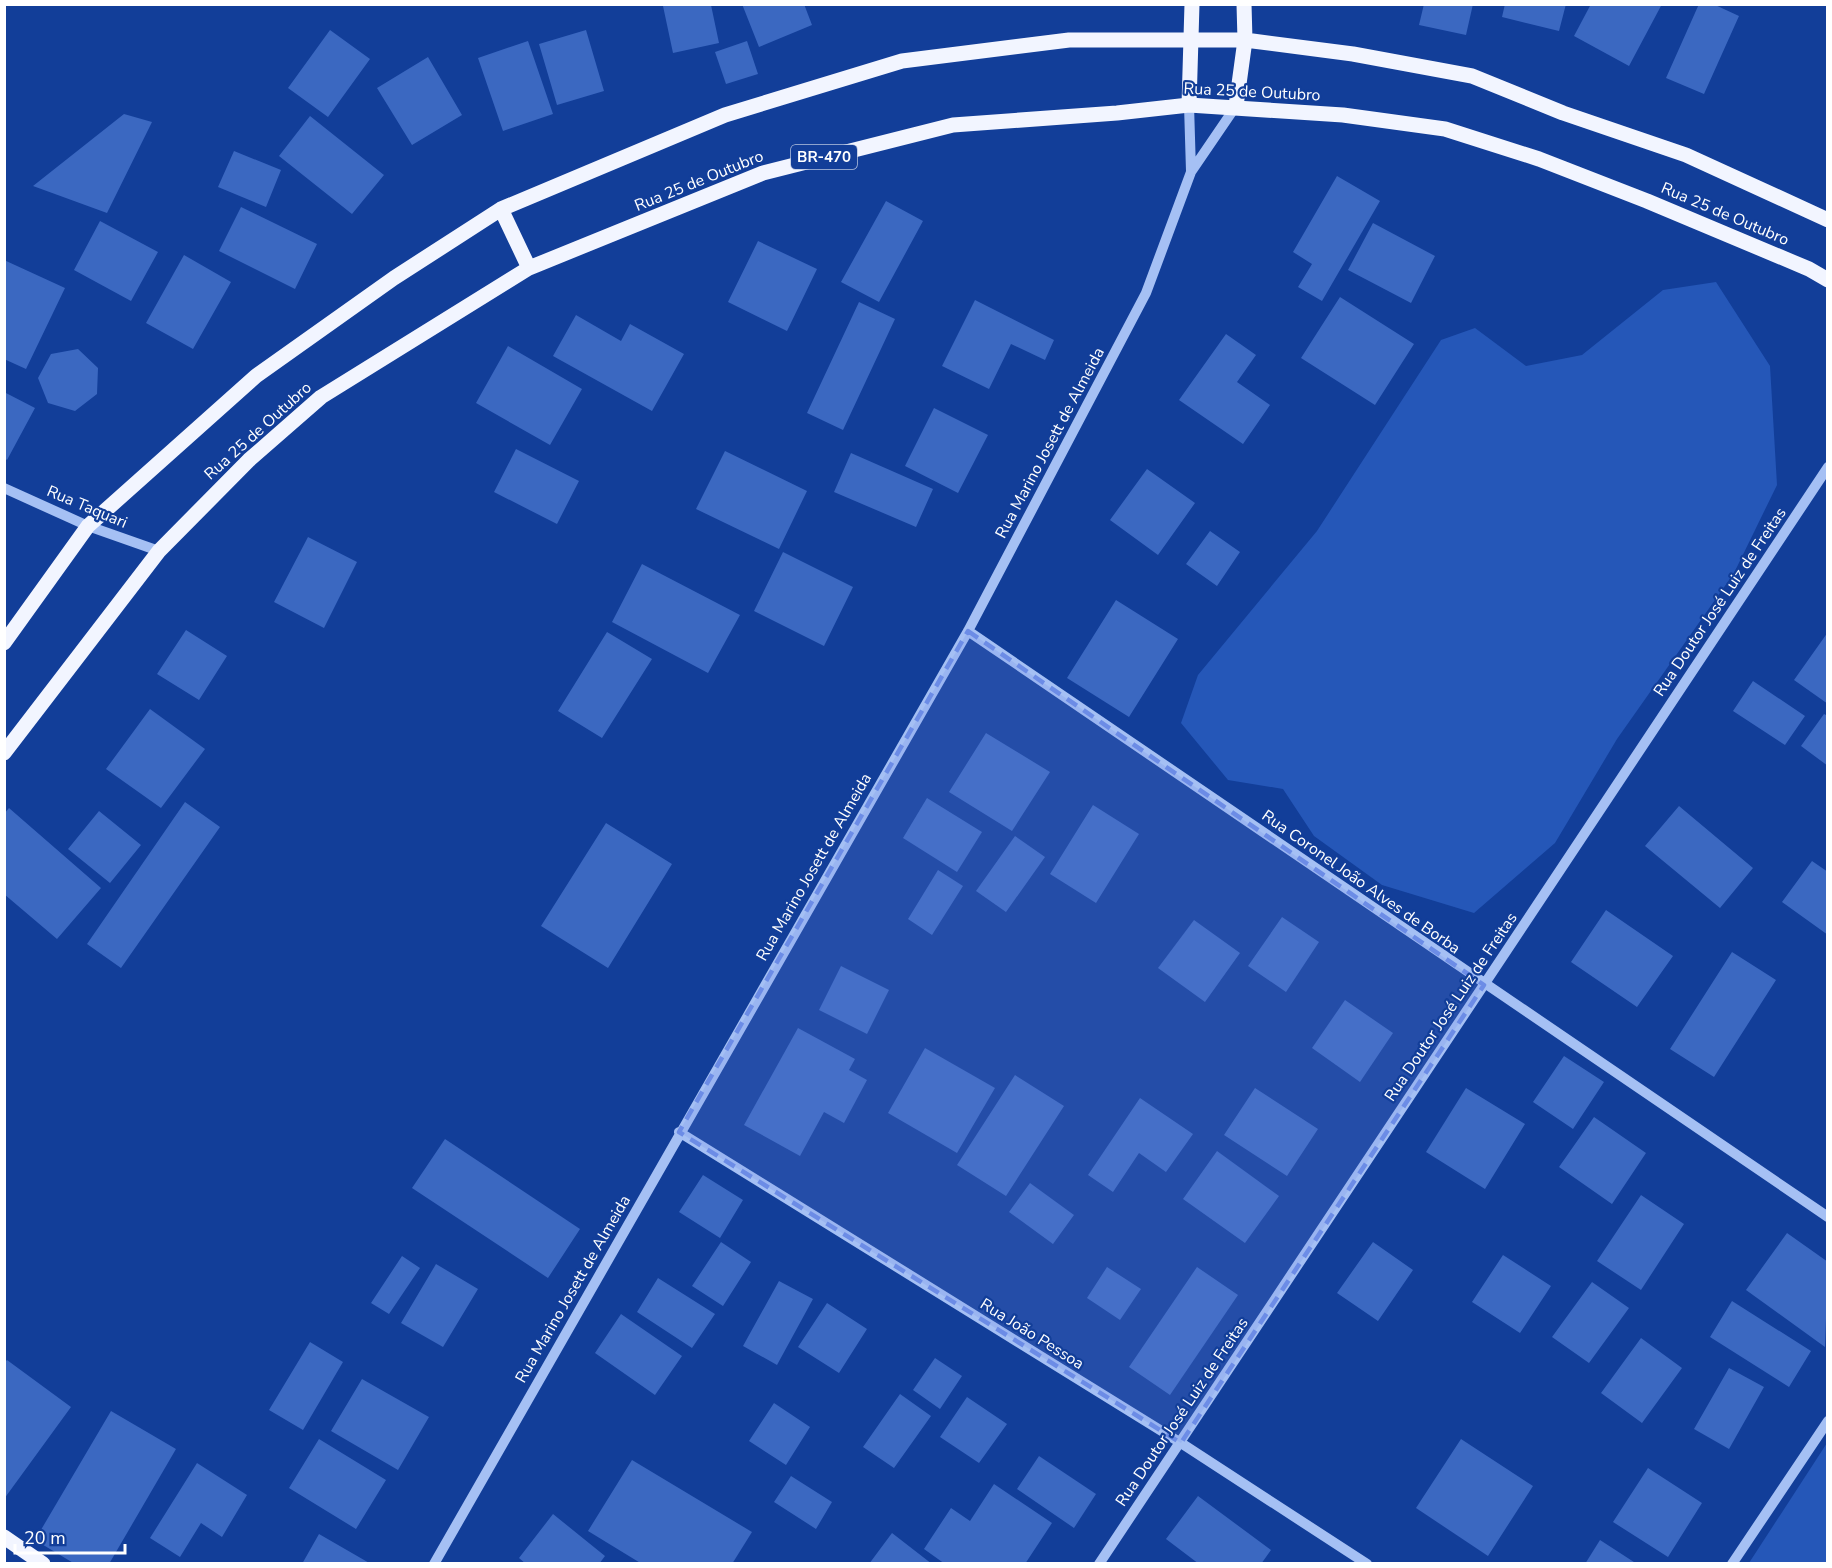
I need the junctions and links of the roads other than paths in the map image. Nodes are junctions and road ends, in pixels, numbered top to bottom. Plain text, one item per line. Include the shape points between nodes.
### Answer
1 (1192, 4) edge
2 (1244, 4) edge
3 (1192, 40) junction
4 (1245, 40) junction
5 (1189, 105) junction
6 (1236, 106) junction
7 (1191, 172) junction
8 (501, 209) junction
9 (1827, 220) edge
10 (530, 268) junction
11 (1827, 280) edge
12 (1827, 467) edge
13 (4, 488) edge
14 (88, 526) junction
15 (159, 551) junction
16 (968, 631) junction
17 (4, 643) edge
18 (4, 753) edge
19 (1484, 985) junction
20 (679, 1132) junction
21 (1827, 1217) edge
22 (1827, 1421) edge
23 (1180, 1443) junction
24 (4, 1537) edge
25 (43, 1563) edge
26 (434, 1563) edge
27 (1099, 1563) edge
28 (1367, 1563) edge
29 (1732, 1563) edge

1 - 3 main road
2 - 4 main road
3 - 4 main road
3 - 5 main road
3 - 8 main road via 1069,40 902,61 725,114
4 - 6 main road
4 - 9 main road via 1353,54 1472,76 1563,113 1686,155
5 - 6 main road, Rua 25 de Outubro / BR-470
5 - 7 street, Rua Marino Josett de Almeida
5 - 10 main road, Rua 25 de Outubro / BR-470 via 953,125 763,172
6 - 7 street, Rua Marino Josett de Almeida
6 - 11 main road, Rua 25 de Outubro / BR-470 via 1445,129 1539,159 1647,201
7 - 16 street, Rua Marino Josett de Almeida via 1146,293
8 - 10 main road
8 - 14 main road via 394,278 256,376
10 - 15 main road, Rua 25 de Outubro / BR-470 via 321,397 249,460
12 - 19 street, Rua Doutor José Luiz de Freitas
13 - 14 street, Rua Taquari
14 - 15 street, Rua Taquari
14 - 17 main road
15 - 18 main road, Rua 25 de Outubro / BR-470
16 - 19 street, Rua Coronel João Alves de Borba
16 - 20 street, Rua Marino Josett de Almeida
19 - 21 street, Rua Coronel João Alves de Borba
19 - 23 street, Rua Doutor José Luiz de Freitas
20 - 23 street, Rua João Pessoa
20 - 26 street, Rua Marino Josett de Almeida
22 - 29 street
23 - 27 street, Rua Doutor José Luiz de Freitas
23 - 28 street, Rua João Pessoa
24 - 25 main road

